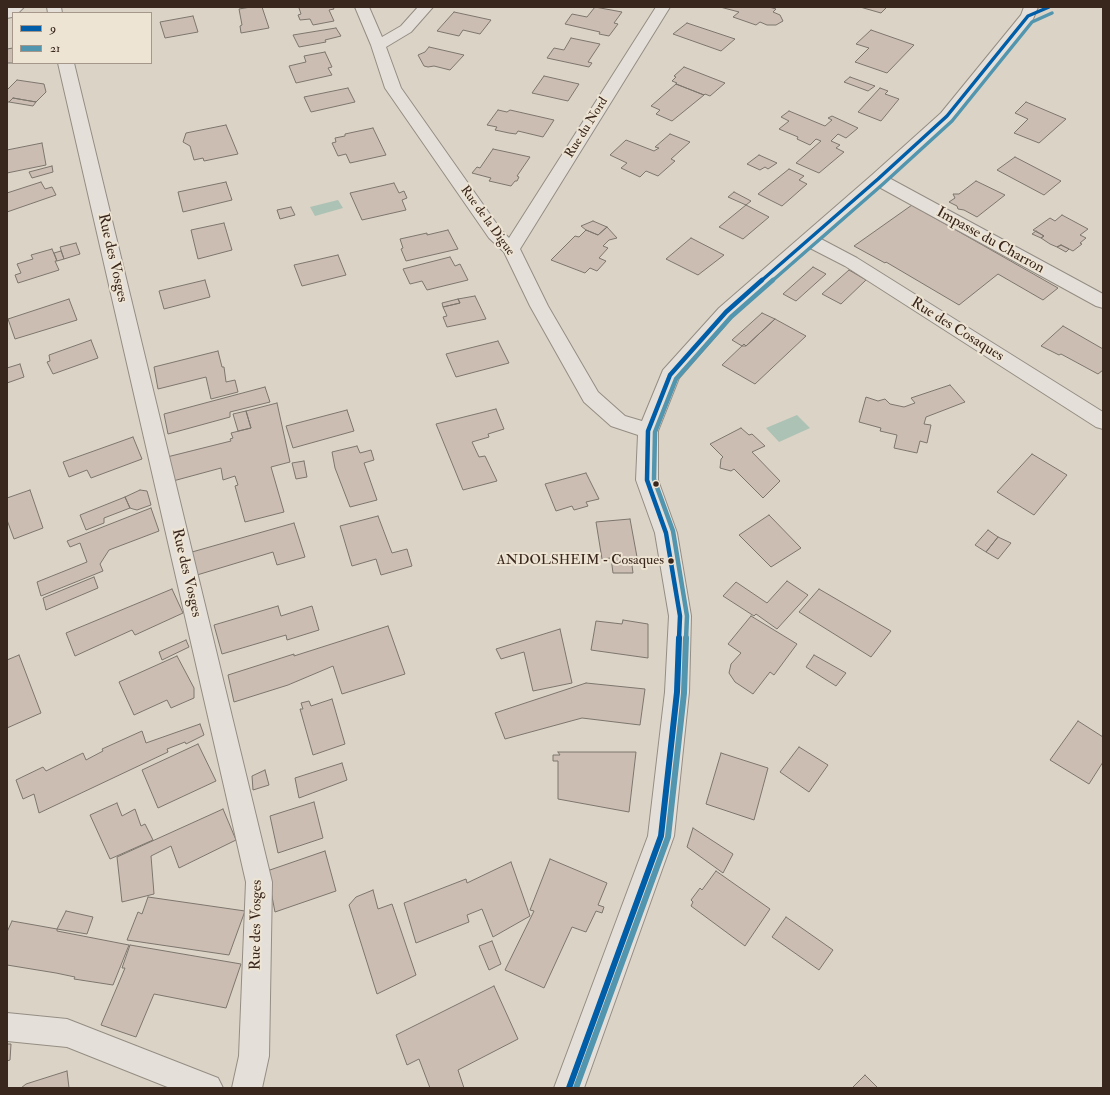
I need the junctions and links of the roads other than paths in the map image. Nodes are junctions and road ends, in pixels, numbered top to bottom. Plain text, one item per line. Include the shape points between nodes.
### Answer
1 (17, 7) edge
2 (362, 7) edge
3 (426, 7) edge
4 (662, 7) edge
5 (1049, 7) edge
6 (1030, 11) edge
7 (7, 14) edge
8 (378, 45) junction
9 (66, 64) edge
10 (878, 179) junction
11 (809, 240) junction
12 (511, 249) junction
13 (1103, 302) edge
14 (1103, 422) edge
15 (648, 431) junction
16 (7, 1027) edge
17 (194, 1086) edge
18 (247, 1088) edge
19 (569, 1088) edge

1 - 7 street
2 - 8 street, Rue de la Digue
3 - 8 street via 406,29
4 - 12 street, Rue du Nord
5 - 6 street
6 - 10 street via 948,116
8 - 12 street, Rue de la Digue via 393,88 495,234
9 - 18 street, Rue des Vosges via 259,882 254,1056
10 - 11 street
10 - 13 street, Impasse du Charron
11 - 14 street, Rue des Cosaques via 851,262
11 - 15 street via 726,312 670,375
12 - 15 street, Rue de la Digue via 539,306 591,397 618,421
15 - 19 street via 647,480 666,533 680,616 677,692 661,836
16 - 17 street via 67,1033

